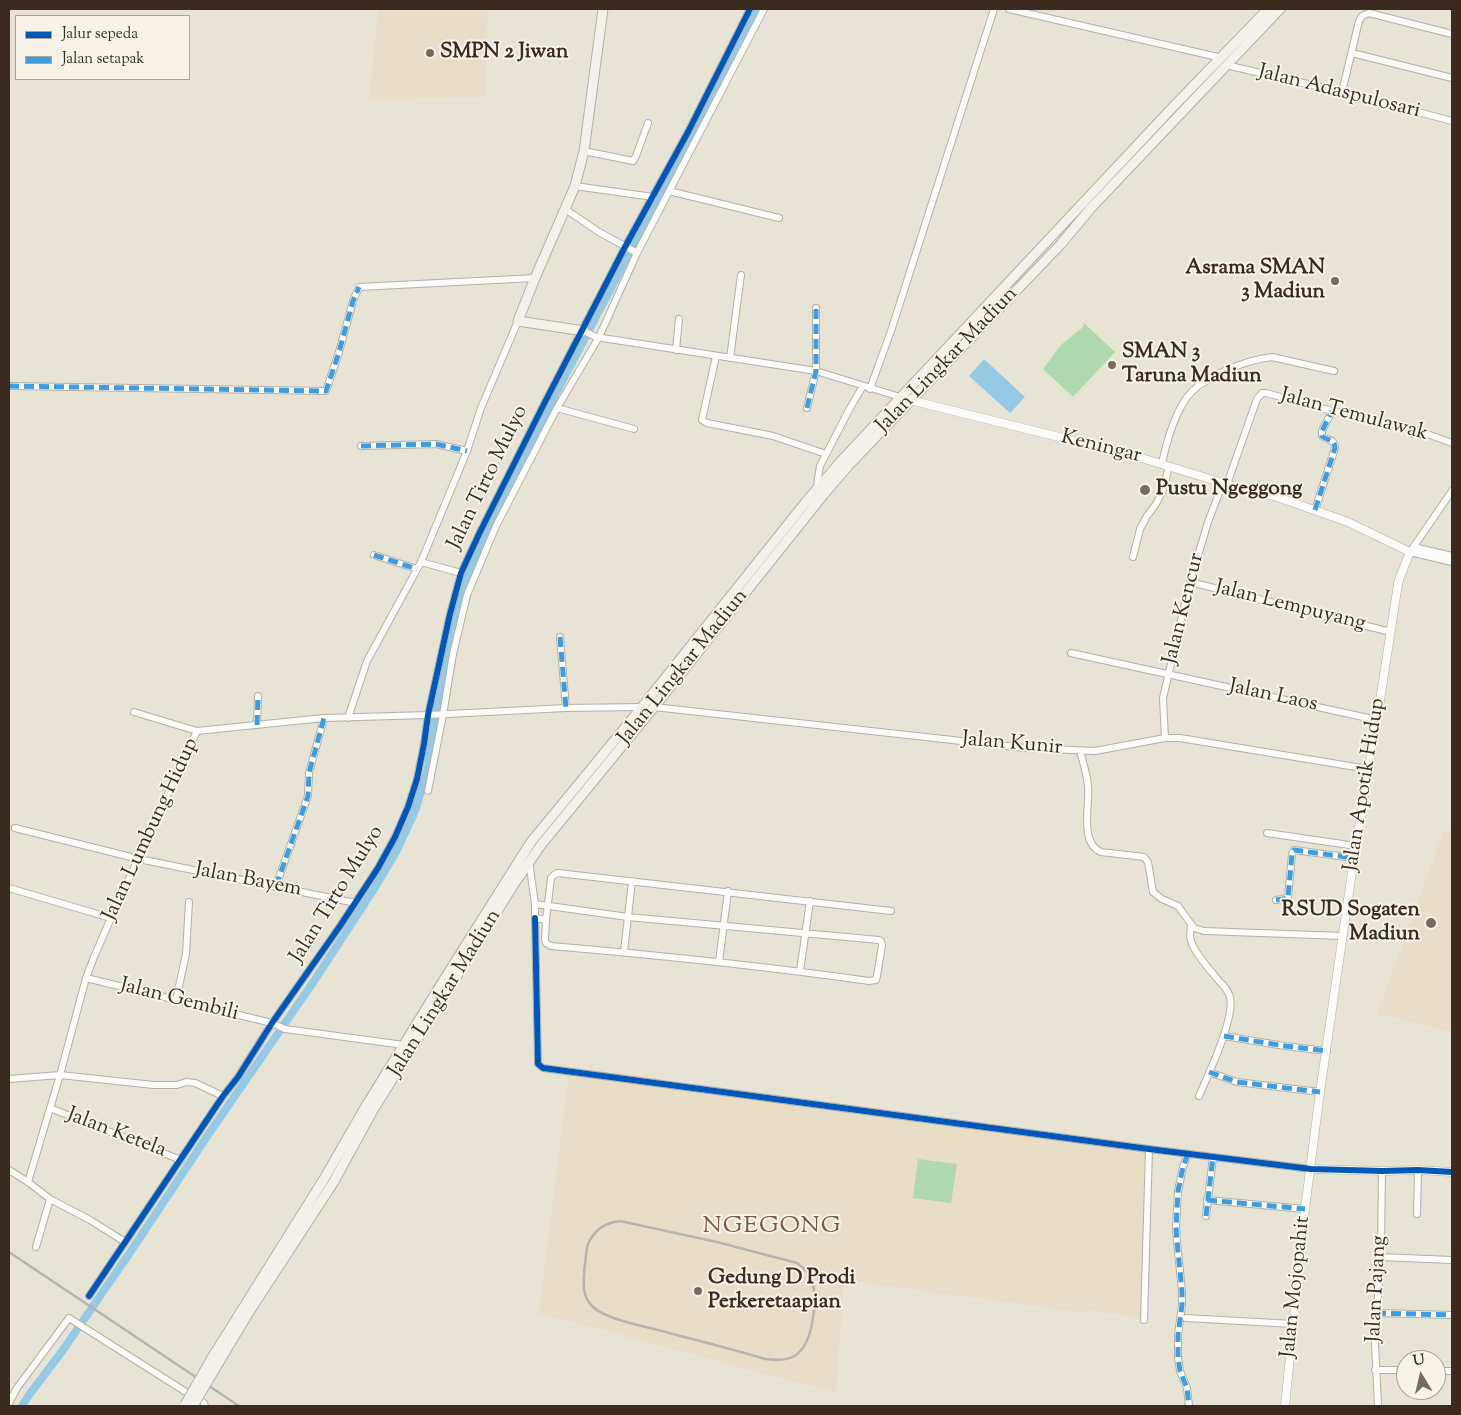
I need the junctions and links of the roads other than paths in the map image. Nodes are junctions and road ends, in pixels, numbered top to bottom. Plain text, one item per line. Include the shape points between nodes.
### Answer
1 (603, 9) edge
2 (750, 9) edge
3 (764, 9) edge
4 (994, 9) edge
5 (1009, 9) edge
6 (1268, 9) edge
7 (1280, 9) edge
8 (1452, 34) edge
9 (1352, 53) junction
10 (1224, 62) junction
11 (1452, 78) edge
12 (1342, 92) junction
13 (1452, 121) edge
14 (648, 123) dead end
15 (584, 151) junction
16 (575, 186) junction
17 (670, 191) junction
18 (654, 197) junction
19 (565, 209) junction
20 (779, 218) dead end
21 (626, 247) junction
22 (636, 252) junction
23 (741, 275) dead end
24 (535, 278) junction
25 (1005, 287) junction
26 (1012, 294) junction
27 (816, 308) dead end
28 (679, 319) dead end
29 (518, 321) junction
30 (582, 331) junction
31 (598, 337) junction
32 (676, 350) junction
33 (716, 356) junction
34 (730, 358) junction
35 (816, 371) junction
36 (1334, 371) dead end
37 (9, 386) edge
38 (863, 386) junction
39 (870, 389) junction
40 (900, 398) junction
41 (911, 400) junction
42 (558, 408) junction
43 (807, 408) dead end
44 (1332, 411) junction
45 (634, 428) dead end
46 (1452, 443) edge
47 (361, 446) dead end
48 (467, 452) junction
49 (826, 454) junction
50 (1165, 464) junction
51 (1225, 484) junction
52 (1452, 490) edge
53 (821, 491) junction
54 (1315, 510) junction
55 (1412, 549) junction
56 (374, 555) dead end
57 (1452, 556) edge
58 (1133, 557) dead end
59 (421, 562) junction
60 (1452, 562) edge
61 (417, 569) junction
62 (461, 573) junction
63 (1190, 582) junction
64 (1391, 632) junction
65 (560, 637) dead end
66 (1071, 653) dead end
67 (1169, 675) junction
68 (258, 696) dead end
69 (642, 707) junction
70 (654, 707) junction
71 (566, 708) junction
72 (134, 712) dead end
73 (442, 714) junction
74 (429, 715) junction
75 (324, 718) junction
76 (348, 718) junction
77 (1377, 720) junction
78 (257, 725) junction
79 (197, 731) junction
80 (1165, 738) junction
81 (1080, 751) junction
82 (1368, 770) junction
83 (428, 791) dead end
84 (15, 828) dead end
85 (1267, 833) dead end
86 (1356, 846) junction
87 (1354, 858) junction
88 (139, 859) junction
89 (529, 861) junction
90 (632, 881) junction
91 (276, 886) junction
92 (9, 888) edge
93 (728, 891) junction
94 (1276, 900) dead end
95 (810, 901) junction
96 (189, 902) dead end
97 (356, 903) junction
98 (535, 904) junction
99 (547, 906) junction
100 (891, 911) dead end
101 (628, 917) junction
102 (111, 918) junction
103 (535, 918) junction
104 (546, 920) junction
105 (1191, 924) junction
106 (723, 925) junction
107 (805, 932) junction
108 (1343, 936) junction
109 (624, 952) junction
110 (718, 962) junction
111 (800, 971) junction
112 (86, 978) junction
113 (176, 1000) junction
114 (273, 1024) junction
115 (1224, 1036) junction
116 (404, 1045) junction
117 (1327, 1051) junction
118 (1210, 1072) junction
119 (60, 1075) junction
120 (9, 1078) edge
121 (1320, 1092) junction
122 (223, 1096) junction
123 (1199, 1096) dead end
124 (50, 1108) junction
125 (1149, 1149) junction
126 (1188, 1154) junction
127 (1213, 1157) junction
128 (181, 1160) junction
129 (1311, 1168) junction
130 (9, 1170) edge
131 (1418, 1170) junction
132 (1382, 1171) junction
133 (1452, 1172) edge
134 (28, 1182) junction
135 (50, 1199) junction
136 (1207, 1200) junction
137 (1305, 1209) junction
138 (1417, 1214) dead end
139 (1206, 1216) dead end
140 (125, 1242) junction
141 (36, 1247) dead end
142 (1380, 1257) junction
143 (1452, 1260) edge
144 (89, 1296) dead end
145 (1376, 1313) junction
146 (1452, 1315) edge
147 (1186, 1318) dead end
148 (1144, 1320) dead end
149 (1293, 1324) junction
150 (1375, 1370) junction
151 (1396, 1370) edge
152 (189, 1394) junction
153 (9, 1403) edge
154 (183, 1406) edge
155 (193, 1406) edge
156 (205, 1406) edge
157 (1189, 1406) edge
158 (1285, 1406) edge
159 (1378, 1406) edge

1 - 15 main road
2 - 18 street, Jalan Tirto Mulyo
3 - 17 street
4 - 39 street
5 - 10 street, Jalan Adaspulosari
6 - 10 main road, Jalan Lingkar Madiun
7 - 10 main road, Jalan Lingkar Madiun
8 - 9 street via 1368,14 1359,20
9 - 11 street
9 - 12 street
10 - 12 street, Jalan Adaspulosari
10 - 25 main road, Jalan Lingkar Madiun via 1172,108
10 - 26 main road, Jalan Lingkar Madiun
12 - 13 street, Jalan Adaspulosari
14 - 15 street via 633,160
15 - 16 main road
16 - 18 street
16 - 19 main road
17 - 20 street
17 - 22 street
18 - 21 street, Jalan Tirto Mulyo
19 - 21 street
19 - 24 main road
21 - 22 street
21 - 30 street, Jalan Tirto Mulyo
22 - 31 street
23 - 34 street
24 - 29 main road
24 - 37 street via 359,287 326,391
25 - 26 main road
25 - 40 main road, Jalan Lingkar Madiun
26 - 41 main road, Jalan Lingkar Madiun
27 - 35 street
28 - 32 street
29 - 30 main road
29 - 48 street
30 - 31 street
30 - 62 street, Jalan Tirto Mulyo
31 - 32 street
31 - 42 street
32 - 33 street
33 - 34 street
33 - 49 street via 702,420 773,436
34 - 35 street
35 - 38 street
35 - 43 street
36 - 50 street via 1272,357 1235,366 1206,381 1187,396 1180,408
38 - 39 street
38 - 49 street
39 - 40 street
40 - 41 street, Keningar
40 - 53 main road, Jalan Lingkar Madiun
41 - 50 street, Keningar
41 - 53 main road, Jalan Lingkar Madiun
42 - 45 street
42 - 73 street via 496,526 467,595
44 - 46 street, Jalan Temulawak via 1408,427
44 - 51 street, Jalan Temulawak via 1262,394 1257,399
44 - 54 street via 1322,436 1332,441 1335,448
47 - 48 street via 436,444
48 - 59 street
49 - 53 street via 819,472
50 - 51 street, Keningar
50 - 58 street via 1163,490 1140,529
51 - 54 street, Keningar
51 - 63 street, Jalan Kencur via 1208,522
52 - 55 street
53 - 69 main road, Jalan Lingkar Madiun
53 - 70 main road, Jalan Lingkar Madiun
54 - 55 street, Keningar
55 - 57 street
55 - 60 street
55 - 64 street, Jalan Apotik Hidup via 1400,576
56 - 61 street
59 - 61 street
59 - 62 street
61 - 76 street via 367,661
62 - 74 street, Jalan Tirto Mulyo
63 - 64 street, Jalan Lempuyang
63 - 67 street, Jalan Kencur
64 - 77 street, Jalan Apotik Hidup
65 - 71 street
66 - 67 street, Jalan Laos
67 - 77 street, Jalan Laos
67 - 80 street, Jalan Kencur via 1164,698
68 - 78 street
69 - 71 street, Jalan Lumbung Hidup
69 - 116 main road, Jalan Lingkar Madiun via 531,842
70 - 81 street, Jalan Kunir via 1025,748
70 - 89 main road, Jalan Lingkar Madiun
71 - 73 street, Jalan Lumbung Hidup
72 - 79 street
73 - 74 street, Jalan Lumbung Hidup
73 - 83 street
74 - 76 street, Jalan Lumbung Hidup
74 - 97 street, Jalan Tirto Mulyo via 417,779 408,807 396,837
75 - 76 street, Jalan Lumbung Hidup
75 - 78 street, Jalan Lumbung Hidup
75 - 91 street via 309,773 308,796
77 - 82 street, Jalan Apotik Hidup
78 - 79 street, Jalan Lumbung Hidup
79 - 88 street, Jalan Lumbung Hidup
80 - 81 street, Jalan Kunir via 1104,750
80 - 82 street, Jalan Kunir via 1209,742
81 - 105 street via 1088,786 1087,828 1091,843 1102,852 1144,857 1148,862 1153,892 1178,906
82 - 86 street, Jalan Apotik Hidup
84 - 88 street, Jalan Bayem
85 - 86 street
86 - 87 street, Jalan Apotik Hidup
87 - 94 street via 1294,850 1288,898
87 - 108 street, Jalan Apotik Hidup
88 - 91 street, Jalan Bayem
88 - 102 street, Jalan Lumbung Hidup
89 - 98 street
89 - 155 main road, Jalan Lingkar Madiun, bridge
90 - 93 street
90 - 99 street via 558,873 551,878
90 - 101 street
91 - 97 street, Jalan Bayem
92 - 102 street
93 - 95 street
93 - 106 street
95 - 100 street
95 - 107 street
96 - 113 street via 186,954
97 - 114 street, Jalan Tirto Mulyo
98 - 99 street
98 - 103 street
99 - 101 street
99 - 104 street
101 - 106 street
101 - 109 street
102 - 112 street, Jalan Lumbung Hidup
103 - 104 street
103 - 125 street via 538,1064 543,1068
104 - 109 street via 545,940 549,945
105 - 108 street via 1199,931
105 - 115 street via 1191,943 1227,989 1230,998
106 - 107 street
106 - 110 street
107 - 111 street
107 - 111 street via 879,940 882,945 878,976 873,981
108 - 117 street, Jalan Apotik Hidup
109 - 110 street
110 - 111 street
112 - 113 street, Jalan Gembili
112 - 119 street, Jalan Lumbung Hidup
113 - 114 street, Jalan Gembili
114 - 116 street, Jalan Gembili via 285,1029
114 - 122 street, Jalan Tirto Mulyo
115 - 117 street
115 - 118 street
116 - 154 main road, Jalan Lingkar Madiun, bridge
117 - 121 street, Jalan Apotik Hidup
118 - 121 street via 1237,1082
118 - 123 street
119 - 120 street
119 - 122 street via 154,1085 195,1083
119 - 124 street, Jalan Lumbung Hidup
121 - 129 street, Jalan Apotik Hidup
122 - 128 street, Jalan Tirto Mulyo
124 - 128 street, Jalan Ketela
124 - 134 street, Jalan Lumbung Hidup
125 - 126 street
125 - 148 street
126 - 127 street
126 - 157 street via 1178,1191 1176,1227 1182,1290 1178,1357
127 - 129 street
127 - 136 street
128 - 140 street, Jalan Tirto Mulyo
129 - 132 street
129 - 137 street, Jalan Mojopahit
130 - 134 street
131 - 132 street
131 - 133 street
131 - 138 street
132 - 142 street, Jalan Pajang
134 - 135 street
135 - 140 street
135 - 141 street
136 - 137 street
136 - 139 street
137 - 149 street, Jalan Mojopahit
140 - 144 street, Jalan Tirto Mulyo
142 - 143 street
142 - 145 street, Jalan Pajang
145 - 146 street
145 - 150 street, Jalan Pajang
147 - 149 street
149 - 158 street, Jalan Mojopahit
150 - 151 street
150 - 159 street, Jalan Pajang
152 - 153 street via 69,1318
152 - 154 street
152 - 156 street

